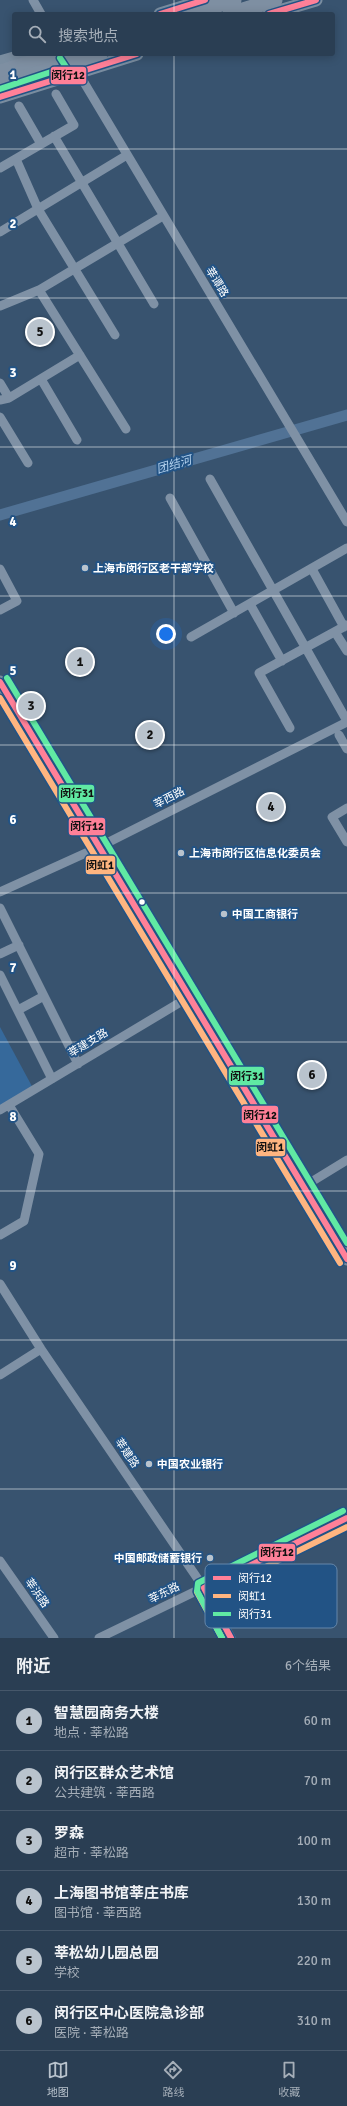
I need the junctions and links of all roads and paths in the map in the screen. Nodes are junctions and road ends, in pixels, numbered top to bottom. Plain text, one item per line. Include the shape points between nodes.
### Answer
1 (33, 0) edge
2 (205, 0) edge
3 (234, 0) edge
4 (276, 0) edge
5 (316, 0) edge
6 (40, 12) edge
7 (166, 12) edge
8 (195, 12) edge
9 (237, 12) edge
10 (276, 12) edge
11 (21, 56) edge
12 (52, 56) edge
13 (68, 56) edge
14 (94, 56) edge
15 (130, 56) edge
16 (0, 62) edge
17 (0, 72) edge
18 (78, 72) junction
19 (0, 85) edge
20 (56, 94) dead end
21 (0, 97) edge
22 (19, 106) dead end
23 (54, 136) junction
24 (41, 144) junction
25 (127, 155) junction
26 (16, 159) junction
27 (0, 168) edge
28 (82, 183) junction
29 (38, 209) junction
30 (163, 216) junction
31 (1, 229) edge
32 (118, 243) junction
33 (74, 269) junction
34 (39, 290) junction
35 (154, 304) dead end
36 (0, 306) edge
37 (114, 335) dead end
38 (80, 355) junction
39 (41, 379) junction
40 (0, 383) edge
41 (4, 399) edge
42 (0, 417) edge
43 (126, 429) dead end
44 (77, 440) dead end
45 (28, 462) dead end
46 (210, 479) dead end
47 (170, 498) dead end
48 (347, 522) edge
49 (347, 548) edge
50 (0, 569) edge
51 (312, 569) junction
52 (273, 590) junction
53 (250, 604) junction
54 (0, 610) edge
55 (234, 612) junction
56 (346, 626) edge
57 (335, 632) junction
58 (191, 637) dead end
59 (306, 648) junction
60 (347, 651) edge
61 (282, 661) junction
62 (0, 682) edge
63 (347, 722) edge
64 (290, 728) dead end
65 (339, 735) dead end
66 (347, 749) edge
67 (347, 808) edge
68 (347, 842) edge
69 (99, 847) junction
70 (0, 892) edge
71 (0, 908) edge
72 (19, 945) junction
73 (0, 954) edge
74 (0, 975) edge
75 (44, 996) junction
76 (189, 997) junction
77 (18, 1010) junction
78 (78, 1064) junction
79 (52, 1079) junction
80 (9, 1105) junction
81 (0, 1110) edge
82 (347, 1160) edge
83 (303, 1187) junction
84 (0, 1235) edge
85 (347, 1259) edge
86 (0, 1284) edge
87 (41, 1349) junction
88 (0, 1375) edge
89 (347, 1518) edge
90 (0, 1561) edge
91 (253, 1564) edge
92 (204, 1588) joint
93 (226, 1628) edge
94 (54, 1638) edge
95 (99, 1638) edge
96 (231, 1638) edge

1 - 6 street
2 - 7 main road
3 - 8 main road
4 - 9 main road
5 - 10 main road
11 - 16 main road
12 - 17 main road
13 - 18 street, 莘谭路
14 - 19 main road, bridge
15 - 18 main road
18 - 21 main road
18 - 25 street, 莘谭路
20 - 23 street via 74,125
22 - 24 street
23 - 24 street
23 - 28 street
24 - 26 street
25 - 28 street
25 - 30 street, 莘谭路
26 - 27 street
26 - 29 street
28 - 29 street
28 - 32 street
29 - 31 street
29 - 33 street
30 - 32 street
30 - 48 street, 莘谭路
32 - 33 street
32 - 35 street
33 - 34 street
33 - 37 street
34 - 36 street
34 - 38 street
38 - 39 street
38 - 43 street
39 - 41 street
39 - 44 street
40 - 41 street
42 - 45 street
46 - 52 street
47 - 55 street
49 - 51 street
50 - 54 street via 17,601
51 - 52 street
51 - 56 street
52 - 53 street
52 - 59 street
53 - 55 street
53 - 61 street
55 - 58 street
56 - 57 street
57 - 59 street
57 - 60 street
59 - 61 street
59 - 63 street
61 - 64 street via 259,673
62 - 69 main road
63 - 69 street, 莘西路
65 - 66 street
67 - 68 street via 332,817
69 - 70 street, 莘西路
69 - 76 main road
71 - 72 street
72 - 73 street
72 - 75 street
74 - 77 street
75 - 77 street
75 - 78 street
76 - 78 street, 莘建支路
76 - 83 main road
77 - 79 street
78 - 79 street, 莘建支路
79 - 80 street, 莘建支路
80 - 81 street, 莘建支路
80 - 84 street via 39,1154 24,1221
82 - 83 street
83 - 85 main road
86 - 87 street, 莘建路
87 - 88 street
87 - 92 street, 莘建路
89 - 91 street, 莘东路
90 - 94 street, 莘浜路
92 - 95 street, 莘东路
93 - 96 street, 莘建路

